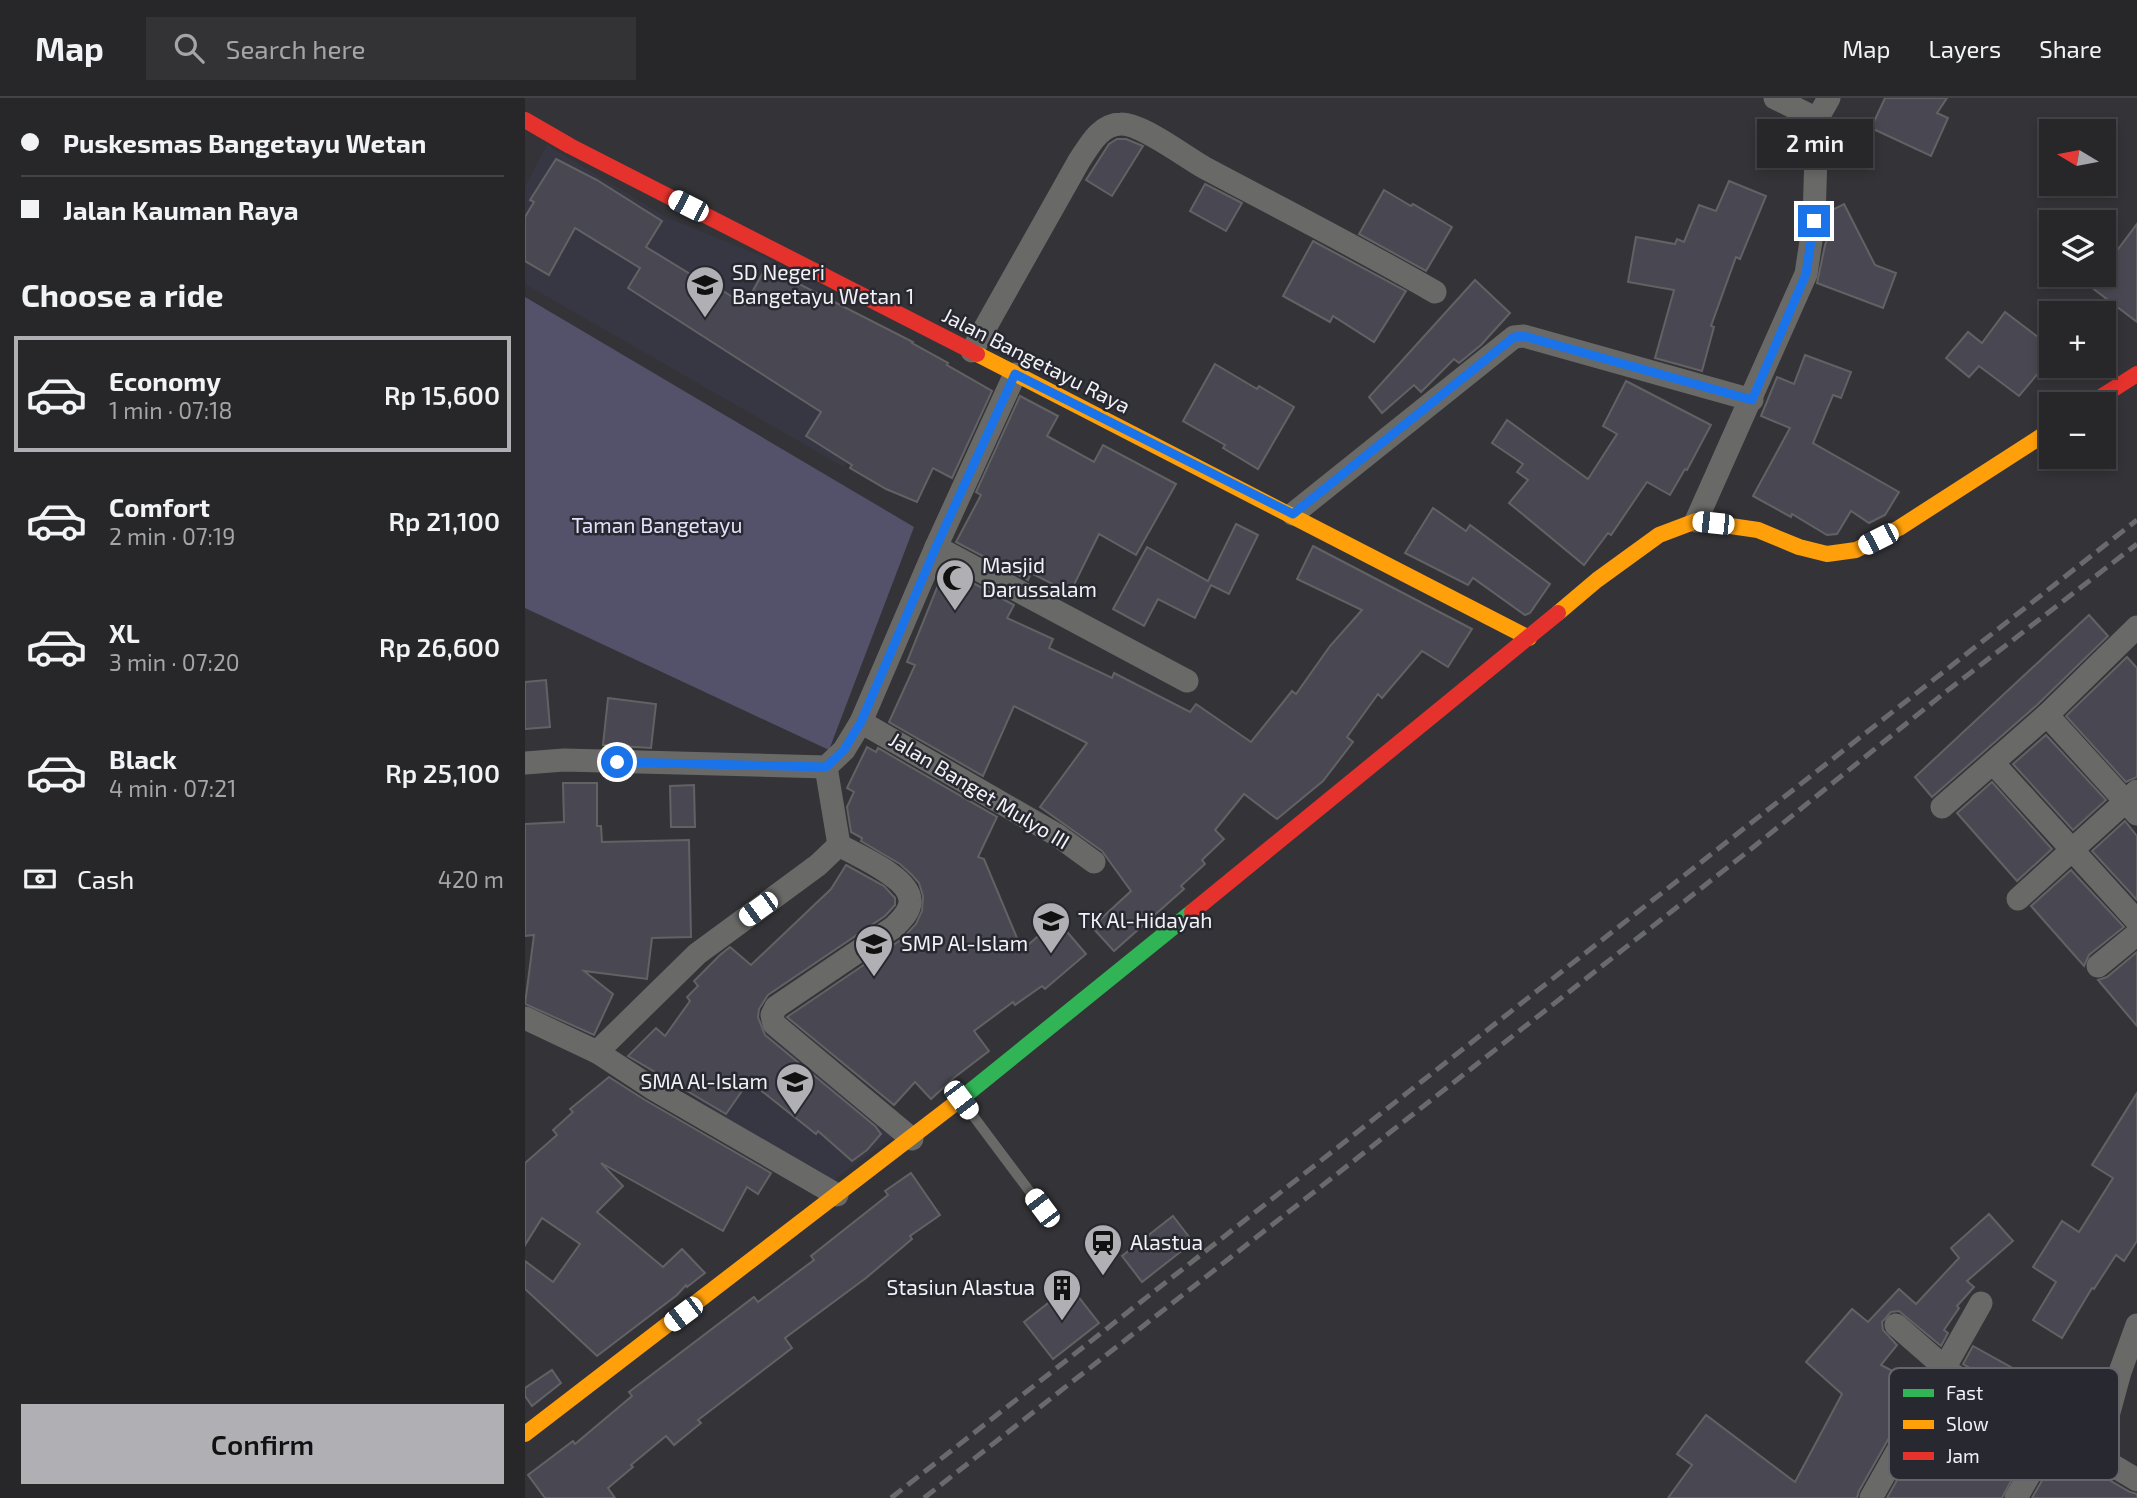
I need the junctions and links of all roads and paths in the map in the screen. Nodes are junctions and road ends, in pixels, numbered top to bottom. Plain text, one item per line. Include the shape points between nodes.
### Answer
1 (1775, 98) edge
2 (1829, 98) edge
3 (1817, 119) junction
4 (525, 120) edge
5 (1435, 292) dead end
6 (972, 351) junction
7 (1015, 374) junction
8 (2137, 374) edge
9 (2109, 392) edge
10 (1752, 400) junction
11 (2039, 438) edge
12 (1293, 514) junction
13 (1696, 521) junction
14 (936, 547) junction
15 (2137, 627) edge
16 (1529, 638) junction
17 (1187, 681) dead end
18 (2047, 715) junction
19 (861, 722) junction
20 (525, 763) edge
21 (1993, 763) junction
22 (826, 767) junction
23 (2133, 802) edge
24 (1942, 807) dead end
25 (839, 845) junction
26 (2072, 848) junction
27 (1094, 862) dead end
28 (2018, 899) dead end
29 (2137, 921) edge
30 (2137, 934) edge
31 (2098, 966) dead end
32 (525, 1018) edge
33 (597, 1052) junction
34 (961, 1100) junction
35 (912, 1139) junction
36 (837, 1195) junction
37 (1042, 1208) dead end
38 (1981, 1303) dead end
39 (1896, 1325) dead end
40 (2137, 1325) edge
41 (1944, 1368) joint
42 (2119, 1376) edge
43 (526, 1430) edge
44 (1889, 1466) edge
45 (2119, 1469) edge
46 (2026, 1480) edge
47 (2137, 1480) edge
48 (1871, 1498) edge
49 (2016, 1498) edge

1 - 3 street
2 - 3 street
3 - 10 street via 1814,221 1806,274
4 - 6 street, Jalan Bangetayu Raya
5 - 6 street via 1145,132 1118,123 1106,127 1079,161
6 - 7 street, Jalan Bangetayu Raya
7 - 12 street, Jalan Bangetayu Raya
7 - 14 street
8 - 9 street
10 - 12 street via 1524,336 1514,337
10 - 13 street
11 - 13 street via 1899,528 1856,550 1827,554 1758,530
12 - 16 street, Jalan Bangetayu Raya
13 - 16 street via 1659,535
14 - 17 street
14 - 19 street
15 - 18 street
16 - 34 street
18 - 21 street
18 - 23 street
19 - 22 street via 844,750
19 - 27 street, Jalan Banget Mulyo III via 1057,835
20 - 22 street via 564,760
21 - 24 street
21 - 26 street
22 - 25 street
23 - 26 street
25 - 33 street via 697,954
25 - 35 street via 897,878 907,887 911,902 894,927 776,1007 774,1024
26 - 28 street
26 - 29 street
30 - 31 street
32 - 33 street
33 - 36 street
34 - 35 street
34 - 37 lane
35 - 36 street
36 - 43 street
38 - 41 street
39 - 41 street
40 - 42 street
44 - 48 street
45 - 47 street
46 - 49 street

